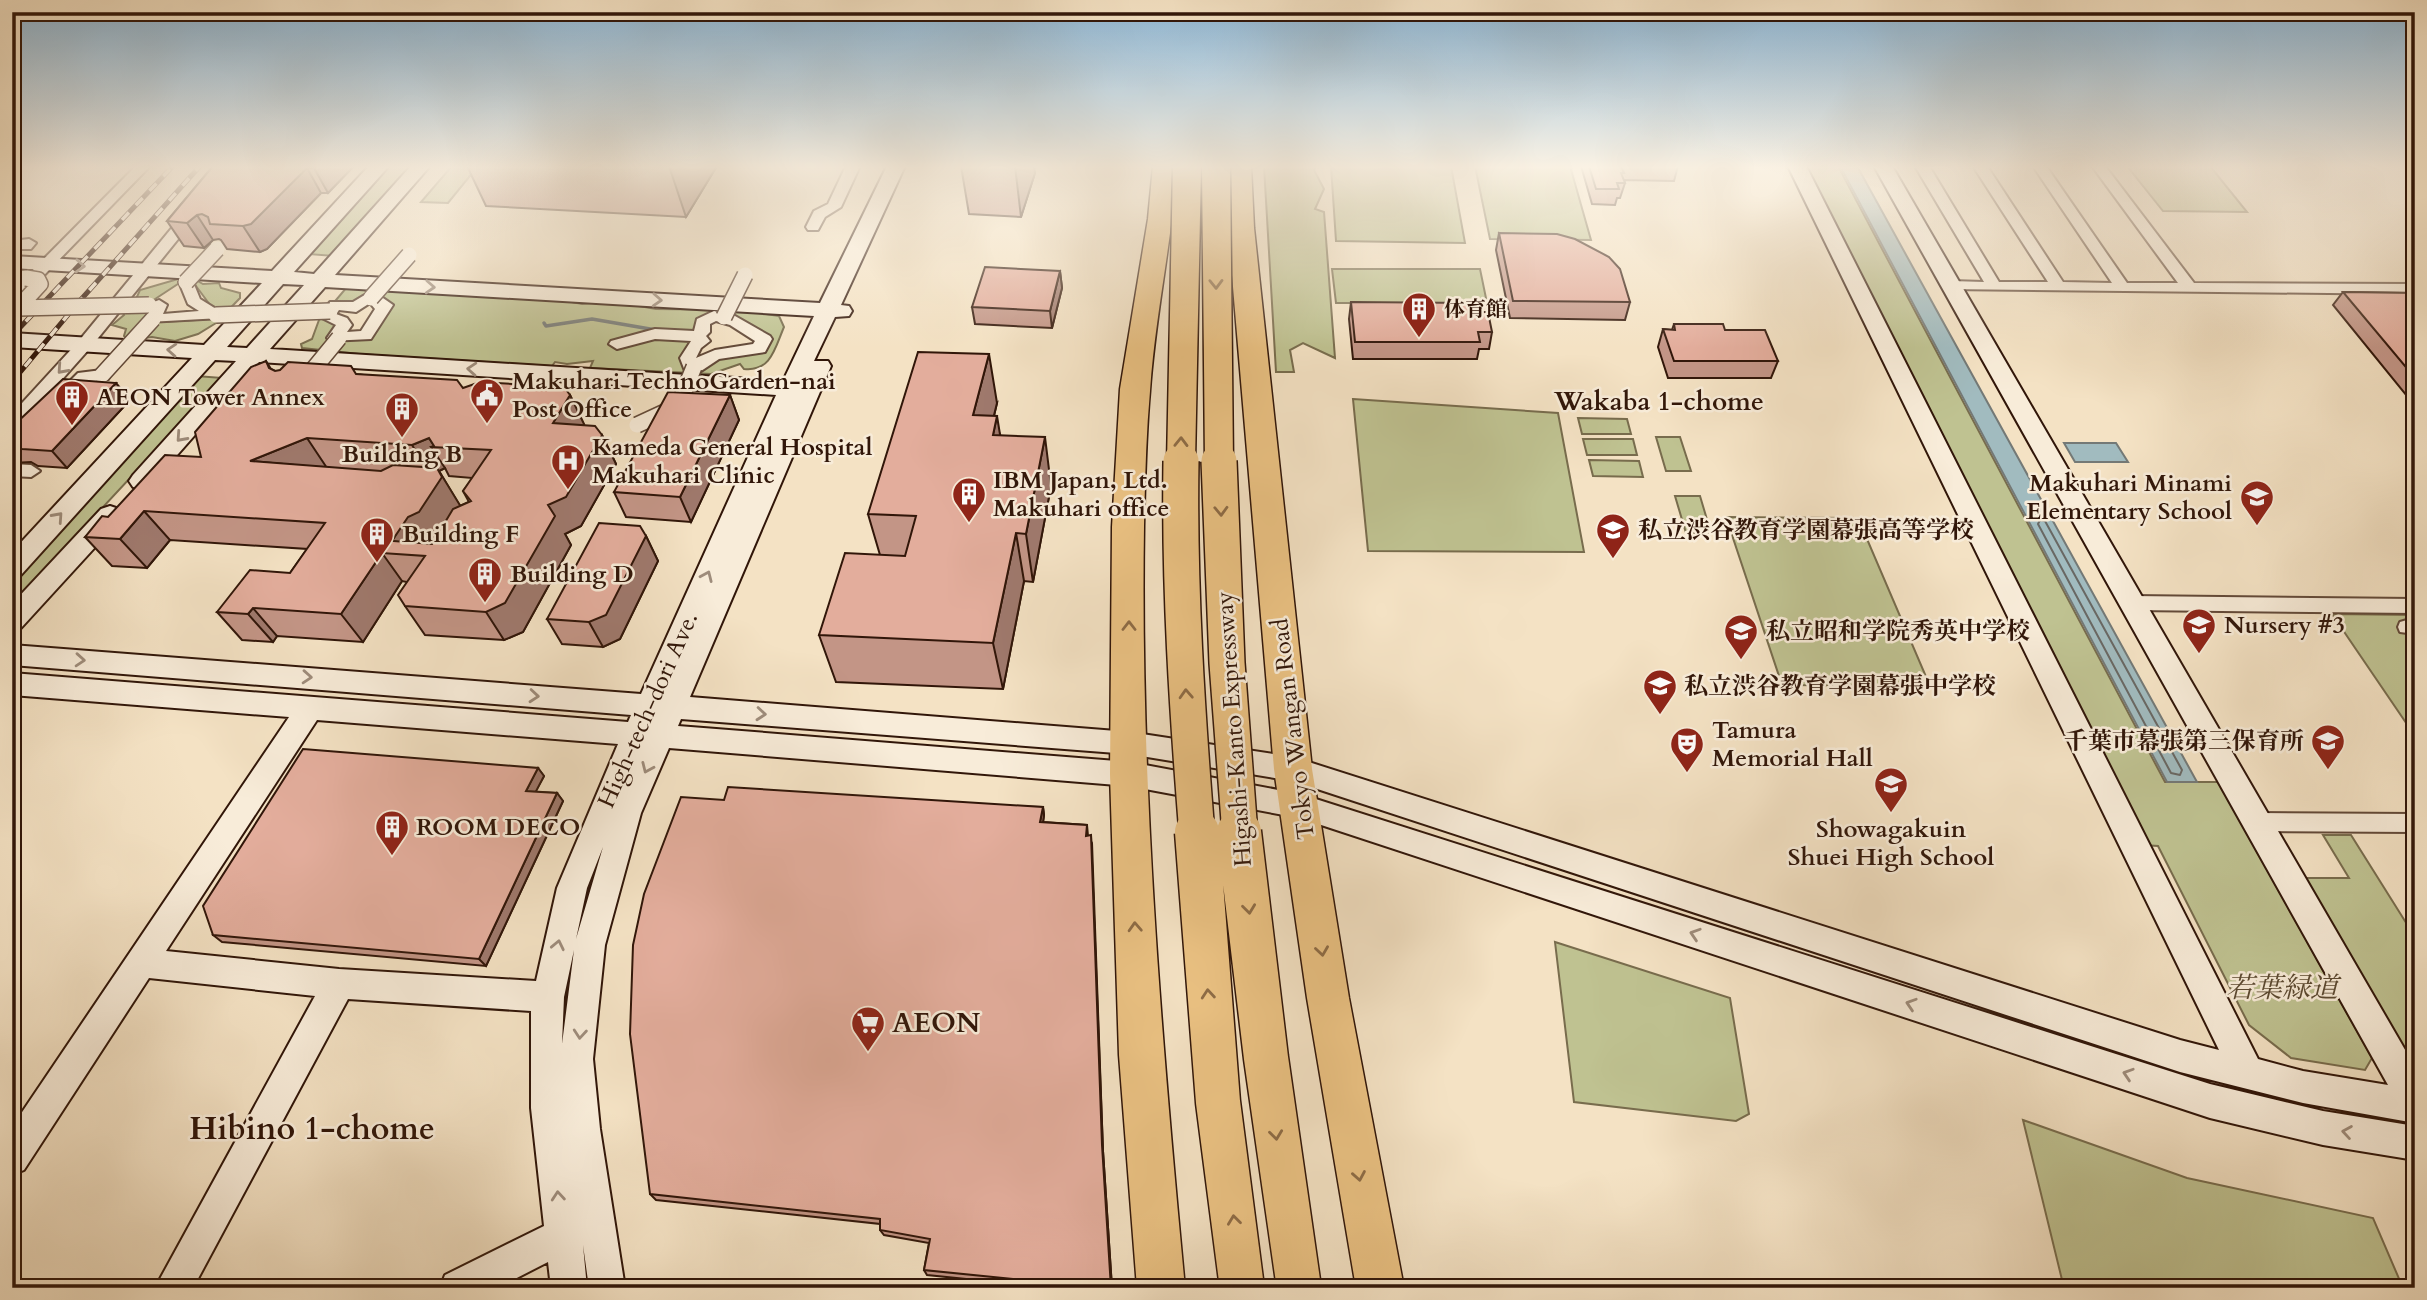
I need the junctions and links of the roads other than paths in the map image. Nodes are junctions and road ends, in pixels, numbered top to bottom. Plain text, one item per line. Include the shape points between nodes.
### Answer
1 (84, 227) edge
2 (180, 227) edge
3 (324, 227) edge
4 (367, 227) edge
5 (870, 227) edge
6 (879, 227) edge
7 (1142, 227) edge
8 (1160, 227) edge
9 (1186, 227) edge
10 (1217, 227) edge
11 (1241, 227) edge
12 (1259, 227) edge
13 (1827, 227) edge
14 (1917, 227) edge
15 (1958, 227) edge
16 (2019, 227) edge
17 (2081, 227) edge
18 (2144, 227) edge
19 (29, 243) dead end
20 (12, 245) edge
21 (217, 248) edge
22 (409, 256) dead end
23 (12, 262) edge
24 (47, 264) junction
25 (144, 269) junction
26 (745, 275) dead end
27 (277, 277) junction
28 (12, 279) edge
29 (320, 280) junction
30 (1951, 286) junction
31 (1994, 286) junction
32 (2058, 286) junction
33 (2123, 287) junction
34 (2189, 287) junction
35 (2415, 289) edge
36 (371, 298) junction
37 (169, 299) junction
38 (12, 300) edge
39 (330, 311) junction
40 (835, 311) junction
41 (216, 315) junction
42 (724, 317) junction
43 (697, 336) junction
44 (339, 338) junction
45 (12, 340) edge
46 (617, 344) dead end
47 (84, 345) junction
48 (1141, 347) junction
49 (208, 352) junction
50 (253, 355) junction
51 (694, 367) junction
52 (799, 389) junction
53 (296, 390) edge
54 (12, 425) edge
55 (637, 425) dead end
56 (12, 446) edge
57 (12, 470) edge
58 (31, 471) dead end
59 (1275, 559) junction
60 (12, 568) edge
61 (2133, 603) junction
62 (2415, 606) edge
63 (12, 621) edge
64 (12, 655) edge
65 (12, 684) edge
66 (662, 706) junction
67 (309, 709) junction
68 (649, 735) junction
69 (1129, 759) junction
70 (1293, 768) junction
71 (1300, 806) junction
72 (2258, 822) junction
73 (2415, 823) edge
74 (142, 963) junction
75 (339, 984) junction
76 (548, 997) junction
77 (2248, 1074) junction
78 (2415, 1100) edge
79 (2415, 1106) edge
80 (2415, 1143) edge
81 (12, 1158) edge
82 (597, 1219) junction
83 (562, 1236) junction
84 (1160, 1270) edge
85 (173, 1288) edge
86 (458, 1288) edge
87 (569, 1288) edge
88 (607, 1288) edge
89 (1242, 1288) edge
90 (1299, 1288) edge
91 (1380, 1288) edge

1 - 24 street
2 - 25 street
3 - 27 street
4 - 29 street
5 - 40 street, High-tech-dori Ave.
6 - 40 street, High-tech-dori Ave.
7 - 48 highway via 1134,331
8 - 48 highway
89 -> 9 highway, Higashi-Kanto Expressway, bridge via 1218,1102 1186,681 1180,522
10 -> 90 highway, Higashi-Kanto Expressway, bridge via 1219,464 1239,827
11 - 59 highway, Tokyo Wangan Road
12 - 59 highway
13 - 77 street
14 - 30 street
15 - 31 street
16 - 32 street
17 - 33 street
18 - 34 street
19 - 20 street
21 - 37 street, bridge
22 - 36 street, bridge
23 - 24 street
24 -> 25 street
24 - 38 street
25 - 27 street
25 - 47 street
26 - 42 street, bridge
27 - 29 street
27 - 49 street
28 - 37 street, bridge via 33,278 40,283 18,308
29 -> 40 street
29 - 50 street
30 - 31 street
30 - 61 street
31 - 32 street
32 - 33 street
33 - 34 street
34 - 35 street
36 - 39 street via 356,307 335,305
36 - 44 street via 385,305 370,331 366,336
37 - 41 street
37 - 41 street via 193,301
37 - 56 street, bridge via 102,375 83,377
39 - 41 street, bridge
39 - 44 street via 326,316 344,323 335,338
40 - 52 street, High-tech-dori Ave.
42 - 43 street via 705,319
42 - 51 street via 764,339 759,348 715,355
43 - 46 street via 655,334
43 - 51 street via 702,341 688,358
44 - 53 street, bridge
45 - 47 street
49 -> 47 street
47 -> 54 street
69 -> 48 highway via 1128,527
49 - 50 street
60 -> 49 street
52 -> 50 street
50 -> 63 street
51 - 55 street, bridge via 678,406
52 - 66 street, High-tech-dori Ave.
57 - 58 street
59 - 70 highway, Tokyo Wangan Road
61 - 62 street
61 - 72 street
64 -> 66 street
65 - 67 street
66 - 68 street, High-tech-dori Ave.
66 -> 69 street
67 - 68 street
67 - 74 street
68 - 69 street
76 -> 68 street, High-tech-dori Ave. via 572,888
68 -> 82 street, High-tech-dori Ave. via 590,945 583,1000 577,1059
69 - 70 street
69 - 71 street
84 -> 69 highway via 1137,1189 1124,1019 1138,977
70 - 71 highway, Tokyo Wangan Road
70 - 77 street via 2180,1056
80 -> 71 street via 2323,1128 2210,1101
71 -> 91 highway, Tokyo Wangan Road via 1328,998
72 - 73 street
72 - 78 street
74 - 75 street
74 - 81 street
75 - 76 street
75 - 85 street
83 -> 76 street, High-tech-dori Ave. via 548,1108
77 - 79 street
82 - 83 street
82 - 88 street, High-tech-dori Ave.
83 - 86 street
83 - 87 street, High-tech-dori Ave.

